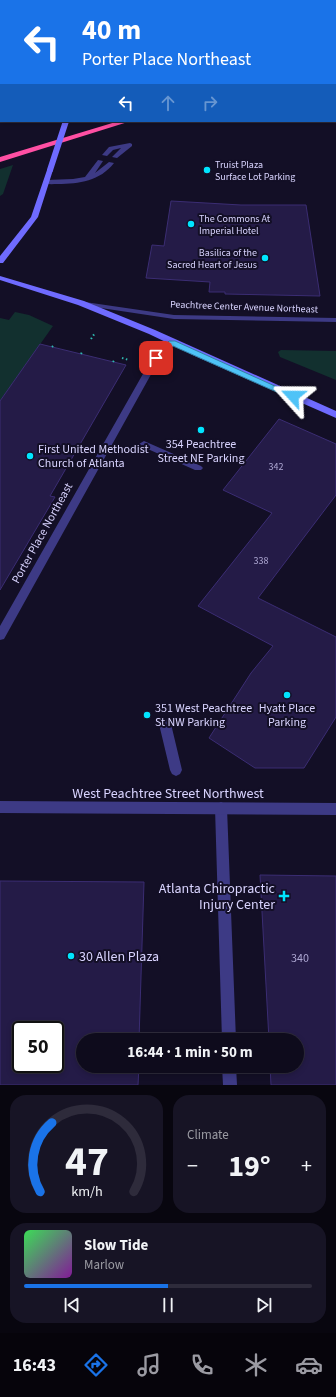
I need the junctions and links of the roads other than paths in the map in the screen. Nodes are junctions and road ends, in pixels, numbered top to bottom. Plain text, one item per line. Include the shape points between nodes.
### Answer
1 (66, 122) edge
2 (124, 122) edge
3 (0, 160) edge
4 (88, 178) junction
5 (46, 182) junction
6 (0, 261) edge
7 (0, 278) edge
8 (81, 303) junction
9 (336, 320) edge
10 (172, 342) junction
11 (336, 415) edge
12 (144, 444) dead end
13 (198, 468) dead end
14 (0, 636) edge
15 (165, 724) dead end
16 (176, 770) dead end
17 (0, 807) edge
18 (221, 808) junction
19 (336, 809) edge
20 (229, 1033) edge
21 (229, 1073) edge
22 (230, 1085) edge

1 - 5 main road, bridge
2 - 3 highway
4 - 4 street via 99,173 121,150 130,145 111,148
4 - 5 street via 77,182
5 - 6 main road via 34,217
7 - 8 main road
8 - 9 street, Peachtree Center Avenue Northeast via 174,317
8 - 10 main road
10 - 11 main road
10 - 14 street, Porter Place Northeast via 156,358
12 - 13 street
15 - 16 street
17 - 18 street, West Peachtree Street Northwest
18 - 19 street, West Peachtree Street Northwest
18 - 20 street
21 - 22 street

